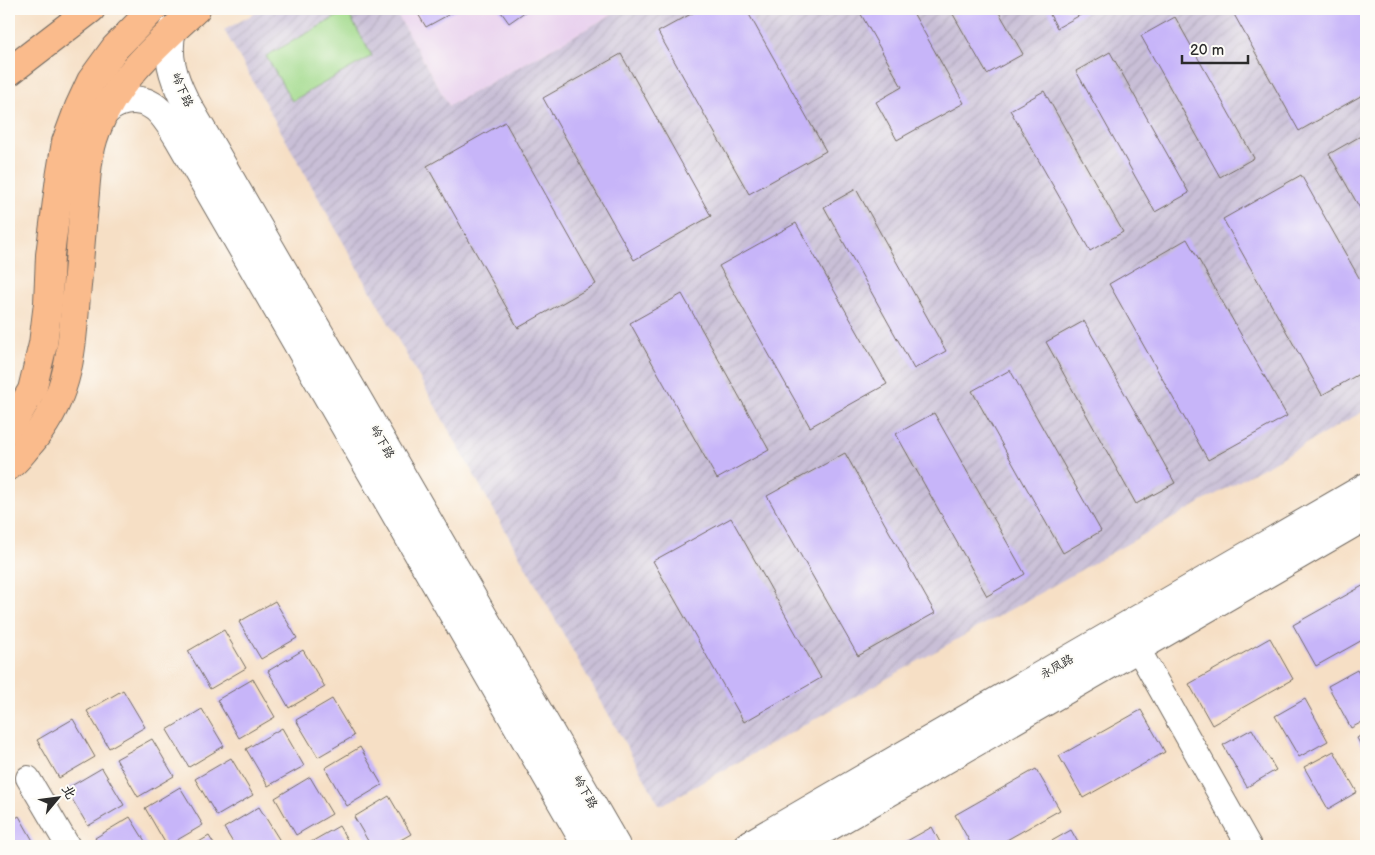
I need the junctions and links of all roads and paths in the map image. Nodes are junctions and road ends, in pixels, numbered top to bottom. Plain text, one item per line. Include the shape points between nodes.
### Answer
1 (91, 9) edge
2 (153, 9) edge
3 (196, 9) edge
4 (172, 30) junction
5 (9, 72) edge
6 (100, 121) junction
7 (9, 429) edge
8 (9, 466) edge
9 (1366, 487) edge
10 (1366, 516) edge
11 (1131, 637) junction
12 (28, 778) dead end
13 (586, 833) edge
14 (68, 846) edge
15 (616, 846) edge
16 (634, 846) edge
17 (747, 846) edge
18 (796, 846) edge
19 (1249, 846) edge

1 - 5 main road
2 - 7 main road via 115,48 91,81 66,142 50,254 43,344 32,390
3 - 4 main road
4 - 6 main road via 128,78
4 - 13 street, 岭下路 via 170,61 184,99
6 - 8 main road via 86,173 73,340 65,382 54,410 36,438
6 - 13 street, 岭下路 via 117,103 125,100 149,103 162,114 178,137
9 - 11 street, 永凤路
10 - 11 street, 永凤路
11 - 17 street, 永凤路
11 - 18 street, 永凤路
11 - 19 street
12 - 14 street
13 - 15 street, 岭下路
13 - 16 street via 617,836

